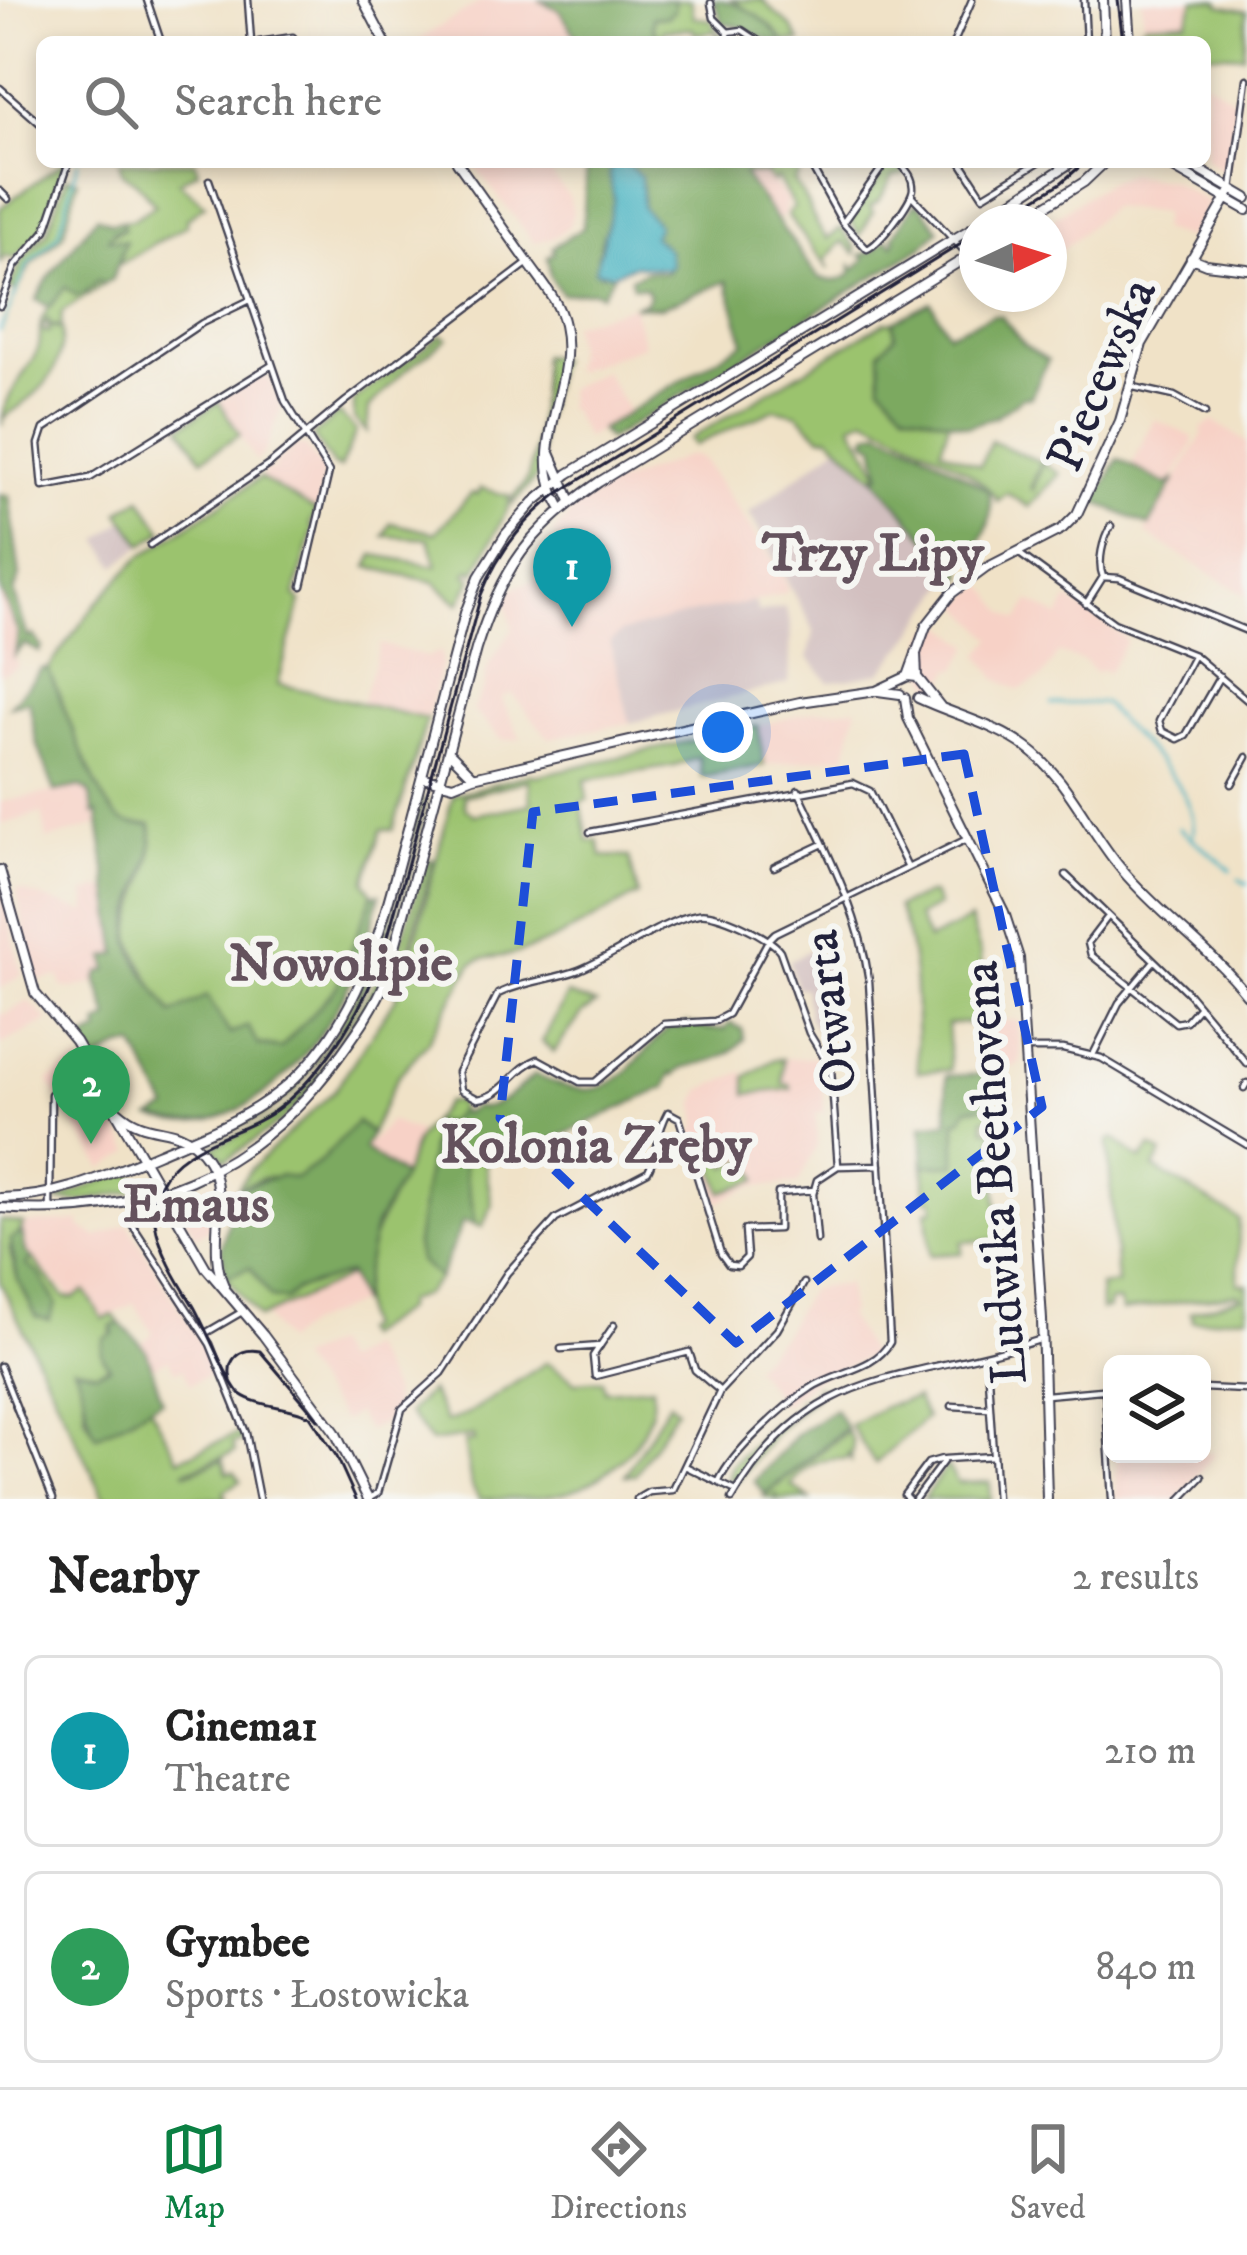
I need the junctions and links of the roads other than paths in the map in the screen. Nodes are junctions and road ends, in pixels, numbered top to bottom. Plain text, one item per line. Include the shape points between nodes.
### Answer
1 (146, 0) edge
2 (248, 0) edge
3 (363, 0) edge
4 (972, 0) edge
5 (1084, 0) edge
6 (1103, 0) edge
7 (1127, 0) edge
8 (711, 3) edge
9 (728, 32) junction
10 (159, 36) edge
11 (254, 36) edge
12 (382, 36) edge
13 (728, 36) edge
14 (751, 36) edge
15 (957, 36) edge
16 (1086, 36) edge
17 (1106, 36) edge
18 (1130, 36) edge
19 (1247, 79) edge
20 (0, 88) edge
21 (36, 120) edge
22 (67, 168) edge
23 (461, 168) edge
24 (812, 168) edge
25 (882, 168) edge
26 (904, 168) edge
27 (965, 168) edge
28 (1029, 168) edge
29 (1063, 168) edge
30 (1101, 168) edge
31 (1175, 168) edge
32 (1194, 168) edge
33 (209, 181) dead end
34 (0, 191) edge
35 (1229, 194) junction
36 (912, 196) junction
37 (1247, 198) edge
38 (8, 199) dead end
39 (1008, 204) edge
40 (1049, 204) edge
41 (1247, 210) edge
42 (842, 223) junction
43 (959, 236) edge
44 (955, 238) junction
45 (959, 242) edge
46 (1192, 258) junction
47 (959, 262) edge
48 (528, 263) junction
49 (1247, 269) edge
50 (250, 300) junction
51 (0, 306) edge
52 (272, 365) junction
53 (1130, 386) junction
54 (1205, 413) dead end
55 (304, 434) junction
56 (548, 449) junction
57 (564, 478) junction
58 (551, 488) junction
59 (571, 501) junction
60 (561, 508) junction
61 (1111, 526) dead end
62 (150, 545) dead end
63 (1017, 552) junction
64 (1103, 577) junction
65 (302, 586) dead end
66 (1086, 604) junction
67 (1247, 632) edge
68 (1193, 655) junction
69 (1221, 675) junction
70 (910, 689) junction
71 (1247, 700) edge
72 (449, 752) junction
73 (1247, 757) edge
74 (473, 776) junction
75 (422, 777) junction
76 (440, 782) junction
77 (1232, 784) dead end
78 (798, 790) junction
79 (590, 832) dead end
80 (969, 838) junction
81 (823, 843) junction
82 (774, 867) dead end
83 (908, 868) junction
84 (0, 870) edge
85 (1066, 875) dead end
86 (849, 896) junction
87 (1107, 917) junction
88 (769, 939) junction
89 (1154, 962) junction
90 (1132, 988) junction
91 (1247, 995) edge
92 (1199, 1006) junction
93 (1025, 1049) junction
94 (1093, 1055) junction
95 (1247, 1064) edge
96 (51, 1094) dead end
97 (113, 1107) junction
98 (190, 1140) junction
99 (1247, 1145) edge
100 (143, 1160) junction
101 (880, 1165) junction
102 (838, 1166) junction
103 (214, 1169) junction
104 (814, 1190) junction
105 (161, 1191) junction
106 (50, 1194) junction
107 (0, 1198) edge
108 (0, 1208) edge
109 (50, 1208) junction
110 (128, 1218) dead end
111 (817, 1240) dead end
112 (804, 1283) dead end
113 (227, 1293) junction
114 (243, 1311) junction
115 (614, 1324) dead end
116 (203, 1334) junction
117 (1042, 1340) junction
118 (600, 1346) junction
119 (561, 1349) dead end
120 (0, 1366) edge
121 (988, 1377) dead end
122 (1211, 1388) edge
123 (1103, 1390) edge
124 (1247, 1390) edge
125 (720, 1391) junction
126 (1044, 1395) junction
127 (952, 1406) dead end
128 (989, 1408) junction
129 (993, 1456) junction
130 (945, 1459) junction
131 (1111, 1463) edge
132 (685, 1466) junction
133 (1202, 1477) dead end
134 (719, 1481) junction
135 (736, 1491) junction
136 (909, 1498) edge
137 (52, 1499) edge
138 (259, 1499) edge
139 (368, 1499) edge
140 (638, 1499) edge
141 (732, 1499) edge
142 (996, 1499) edge
143 (1047, 1499) edge
144 (1112, 1499) edge
145 (1181, 1499) edge

1 - 10 street
2 - 11 street
3 - 12 main road
4 - 15 street
5 - 16 street
6 - 17 main road
7 - 18 main road
8 - 9 street
9 - 13 street
9 - 14 street
19 - 35 street, Piecewska
20 - 21 street
22 - 51 street via 46,230 15,266
23 - 48 main road
24 - 42 street
25 - 42 street
26 - 36 street
27 - 28 street via 983,196
29 - 39 main road
30 - 40 main road
31 - 35 main road
32 - 35 main road
33 - 50 street
34 - 38 street
35 - 37 main road
35 - 41 main road
35 - 46 main road, Piecewska
36 - 42 street via 874,248 860,246
36 - 44 street
43 - 44 main road
44 - 45 street
44 - 57 main road
46 - 49 main road, Piecewska
46 - 53 main road, Piecewska via 1142,344
47 - 59 main road
48 - 55 street
48 - 56 main road via 557,304 566,336
50 - 52 street
50 - 52 street via 44,429 43,487 90,478
52 - 55 street
53 - 54 street
53 - 63 main road, Piecewska via 1077,514
55 - 62 street
55 - 65 street via 330,479
56 - 57 main road
56 - 58 main road
57 - 58 main road
57 - 59 main road
58 - 60 main road
58 - 75 main road via 516,521 479,578
59 - 60 main road
60 - 72 main road via 524,545 495,595
61 - 64 street
63 - 66 street
63 - 70 main road, Piecewska via 952,592 926,626
64 - 66 street
64 - 67 street
66 - 68 street via 1122,628
68 - 69 street
68 - 69 street via 1160,722 1168,735 1186,735
69 - 71 street
70 - 74 main road via 816,699
70 - 80 main road, Ludwika Beethovena via 911,722
70 - 91 main road via 1005,734 1045,763 1129,878
72 - 74 main road
72 - 76 main road
73 - 77 street
74 - 76 main road
75 - 76 main road
75 - 98 main road via 371,959 341,1019 277,1094
76 - 103 main road via 394,957 372,1008 298,1109 254,1148
78 - 79 street
78 - 81 street, Otwarta
78 - 83 street via 867,788
80 - 83 street
80 - 93 main road, Ludwika Beethovena via 1015,941
81 - 82 street
81 - 86 street, Otwarta
83 - 86 street
84 - 97 main road via 34,993 75,1041
85 - 87 street
86 - 88 street
86 - 101 street, Otwarta via 869,981
87 - 89 street
87 - 90 street via 1088,951
88 - 88 street via 698,914 587,966 502,991 458,1072 461,1090 488,1099 538,1059 580,1082 603,1079 664,1024 728,1014
88 - 102 street via 831,1069
89 - 90 street
89 - 92 street
90 - 92 street via 1175,1023
90 - 94 street
92 - 95 street
93 - 94 street
93 - 117 main road, Ludwika Beethovena
94 - 99 street
96 - 106 street
97 - 98 main road via 136,1126
97 - 100 main road
98 - 100 main road
98 - 103 main road
100 - 105 main road
100 - 106 main road
101 - 102 street, Otwarta
101 - 134 street, Otwarta via 885,1352 808,1390
102 - 104 street via 821,1174
103 - 105 main road
103 - 113 main road via 215,1258
104 - 111 street
104 - 139 street via 778,1193 778,1229 745,1230 745,1261 729,1265 679,1118 668,1112 645,1174 556,1219 507,1273 442,1373 402,1409
105 - 109 main road
105 - 113 main road
106 - 107 main road
106 - 109 street
108 - 109 main road
110 - 116 street
112 - 125 street via 776,1330
113 - 114 main road
114 - 116 street
114 - 139 main road via 323,1414
115 - 118 street
116 - 138 street via 238,1410
117 - 126 main road, Ludwika Beethovena
117 - 135 street via 873,1379 823,1401 776,1440
118 - 119 street
118 - 125 street via 593,1356 597,1377 689,1352 695,1370
120 - 137 street
121 - 128 street
122 - 124 street
123 - 126 street
125 - 132 street
126 - 143 main road, Ludwika Beethovena
127 - 128 street
128 - 129 street
129 - 130 street
129 - 142 street
130 - 136 street
130 - 136 street via 928,1463
131 - 144 street
132 - 134 street
132 - 140 street via 673,1490
133 - 145 street
134 - 135 street
135 - 141 street

